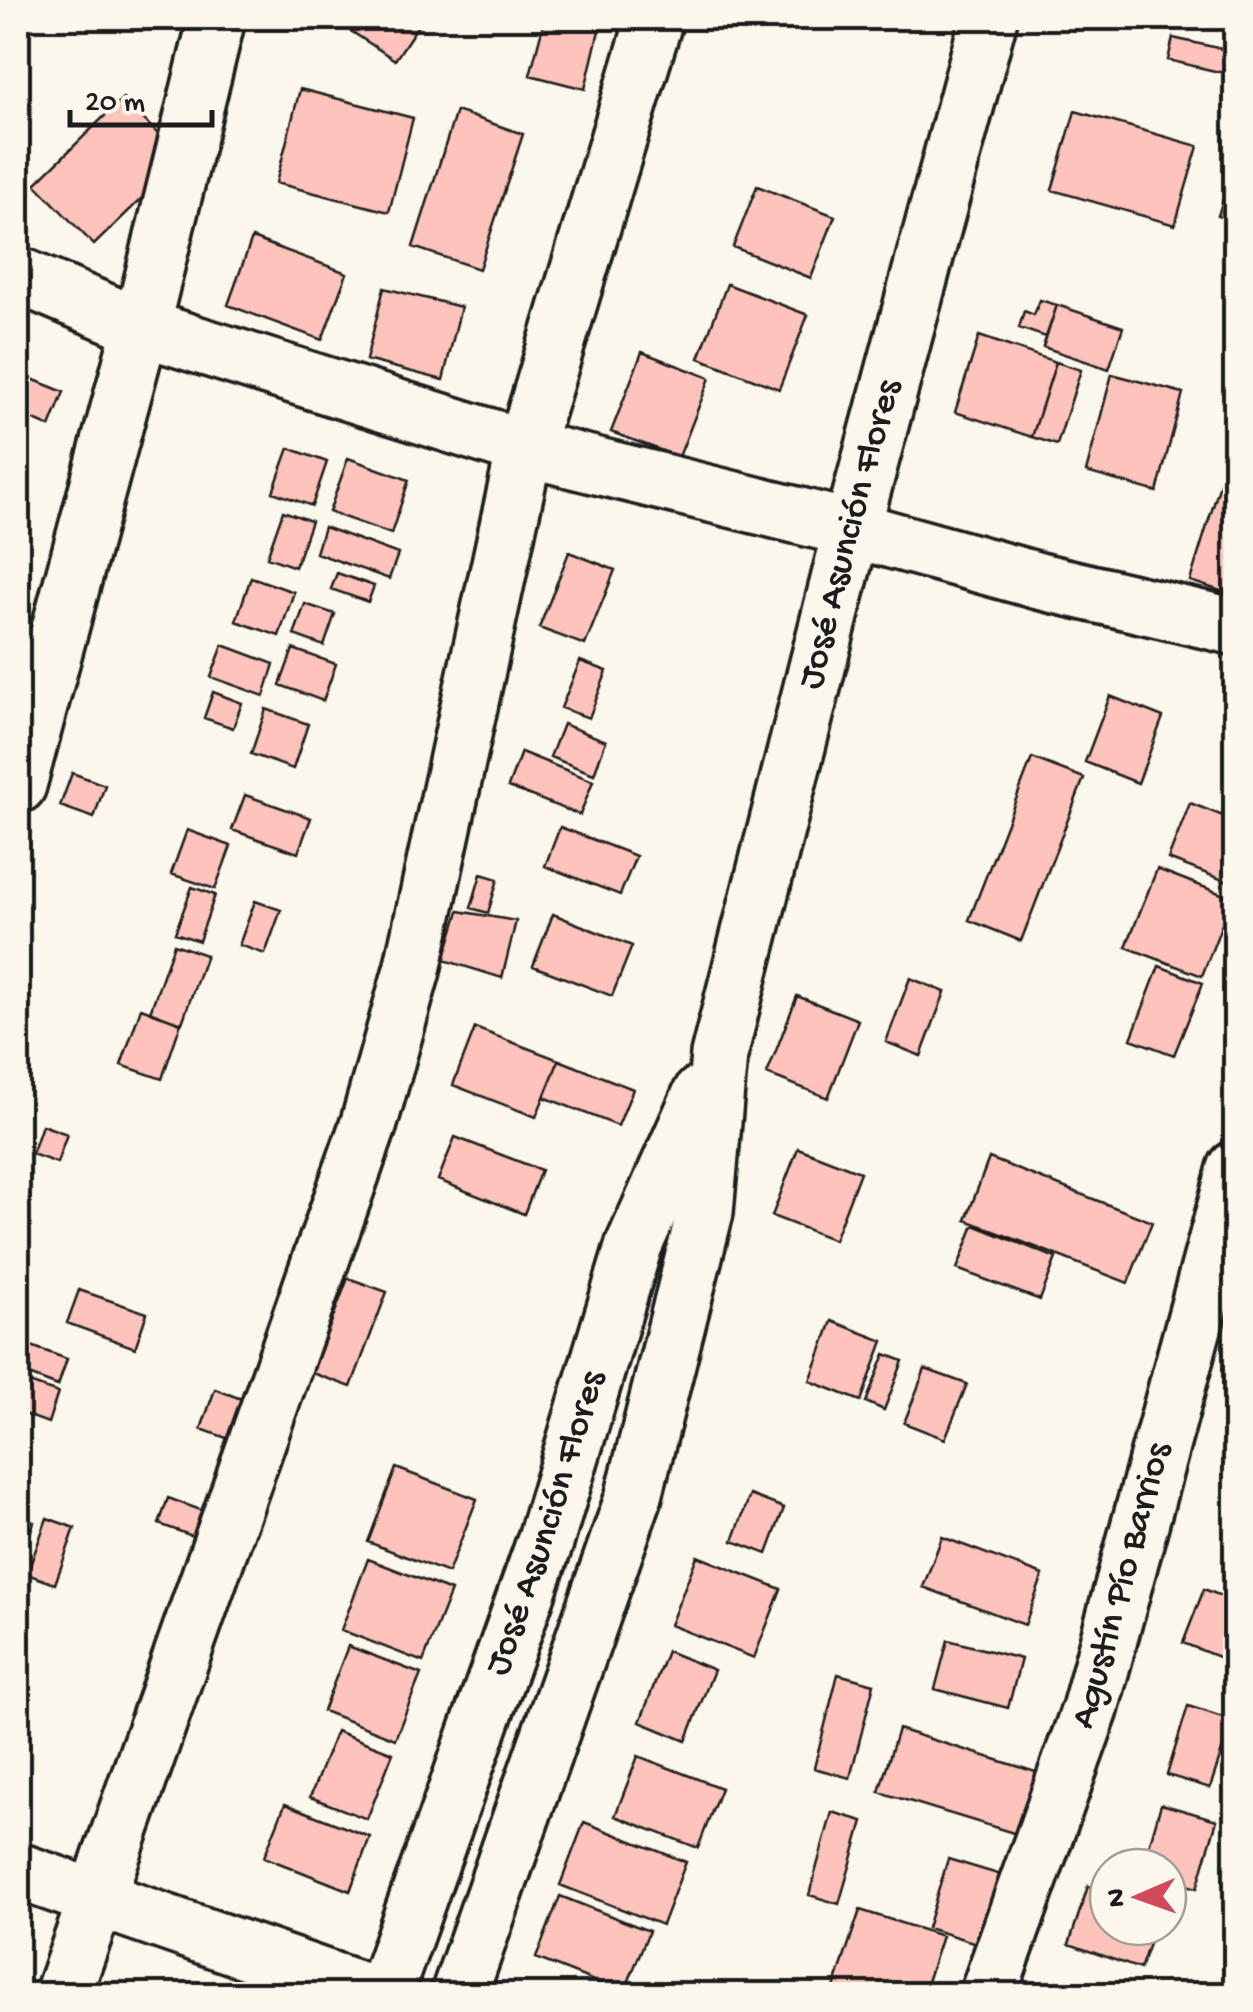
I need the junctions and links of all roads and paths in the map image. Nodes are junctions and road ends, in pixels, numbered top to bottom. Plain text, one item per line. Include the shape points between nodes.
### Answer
1 (217, 18) edge
2 (656, 18) edge
3 (989, 18) edge
4 (18, 275) edge
5 (141, 327) junction
6 (525, 448) junction
7 (852, 529) junction
8 (1236, 627) edge
9 (18, 785) edge
10 (719, 1055) junction
11 (1236, 1169) edge
12 (18, 1871) edge
13 (96, 1899) junction
14 (63, 1994) edge
15 (371, 1994) edge
16 (384, 1994) edge
17 (459, 1994) edge
18 (988, 1994) edge

1 - 5 street
2 - 6 street
3 - 7 street, José Asunción Flores
4 - 5 street
5 - 6 street
5 - 9 street
6 - 7 street
6 - 13 street via 412,970 369,1123
7 - 8 street
7 - 10 street, José Asunción Flores
10 - 16 street, José Asunción Flores via 634,1245 546,1539
10 - 17 street, José Asunción Flores via 704,1212 634,1499
11 - 18 street, Agustín Pío Barrios via 1090,1710
12 - 13 street
13 - 14 street
13 - 15 street

